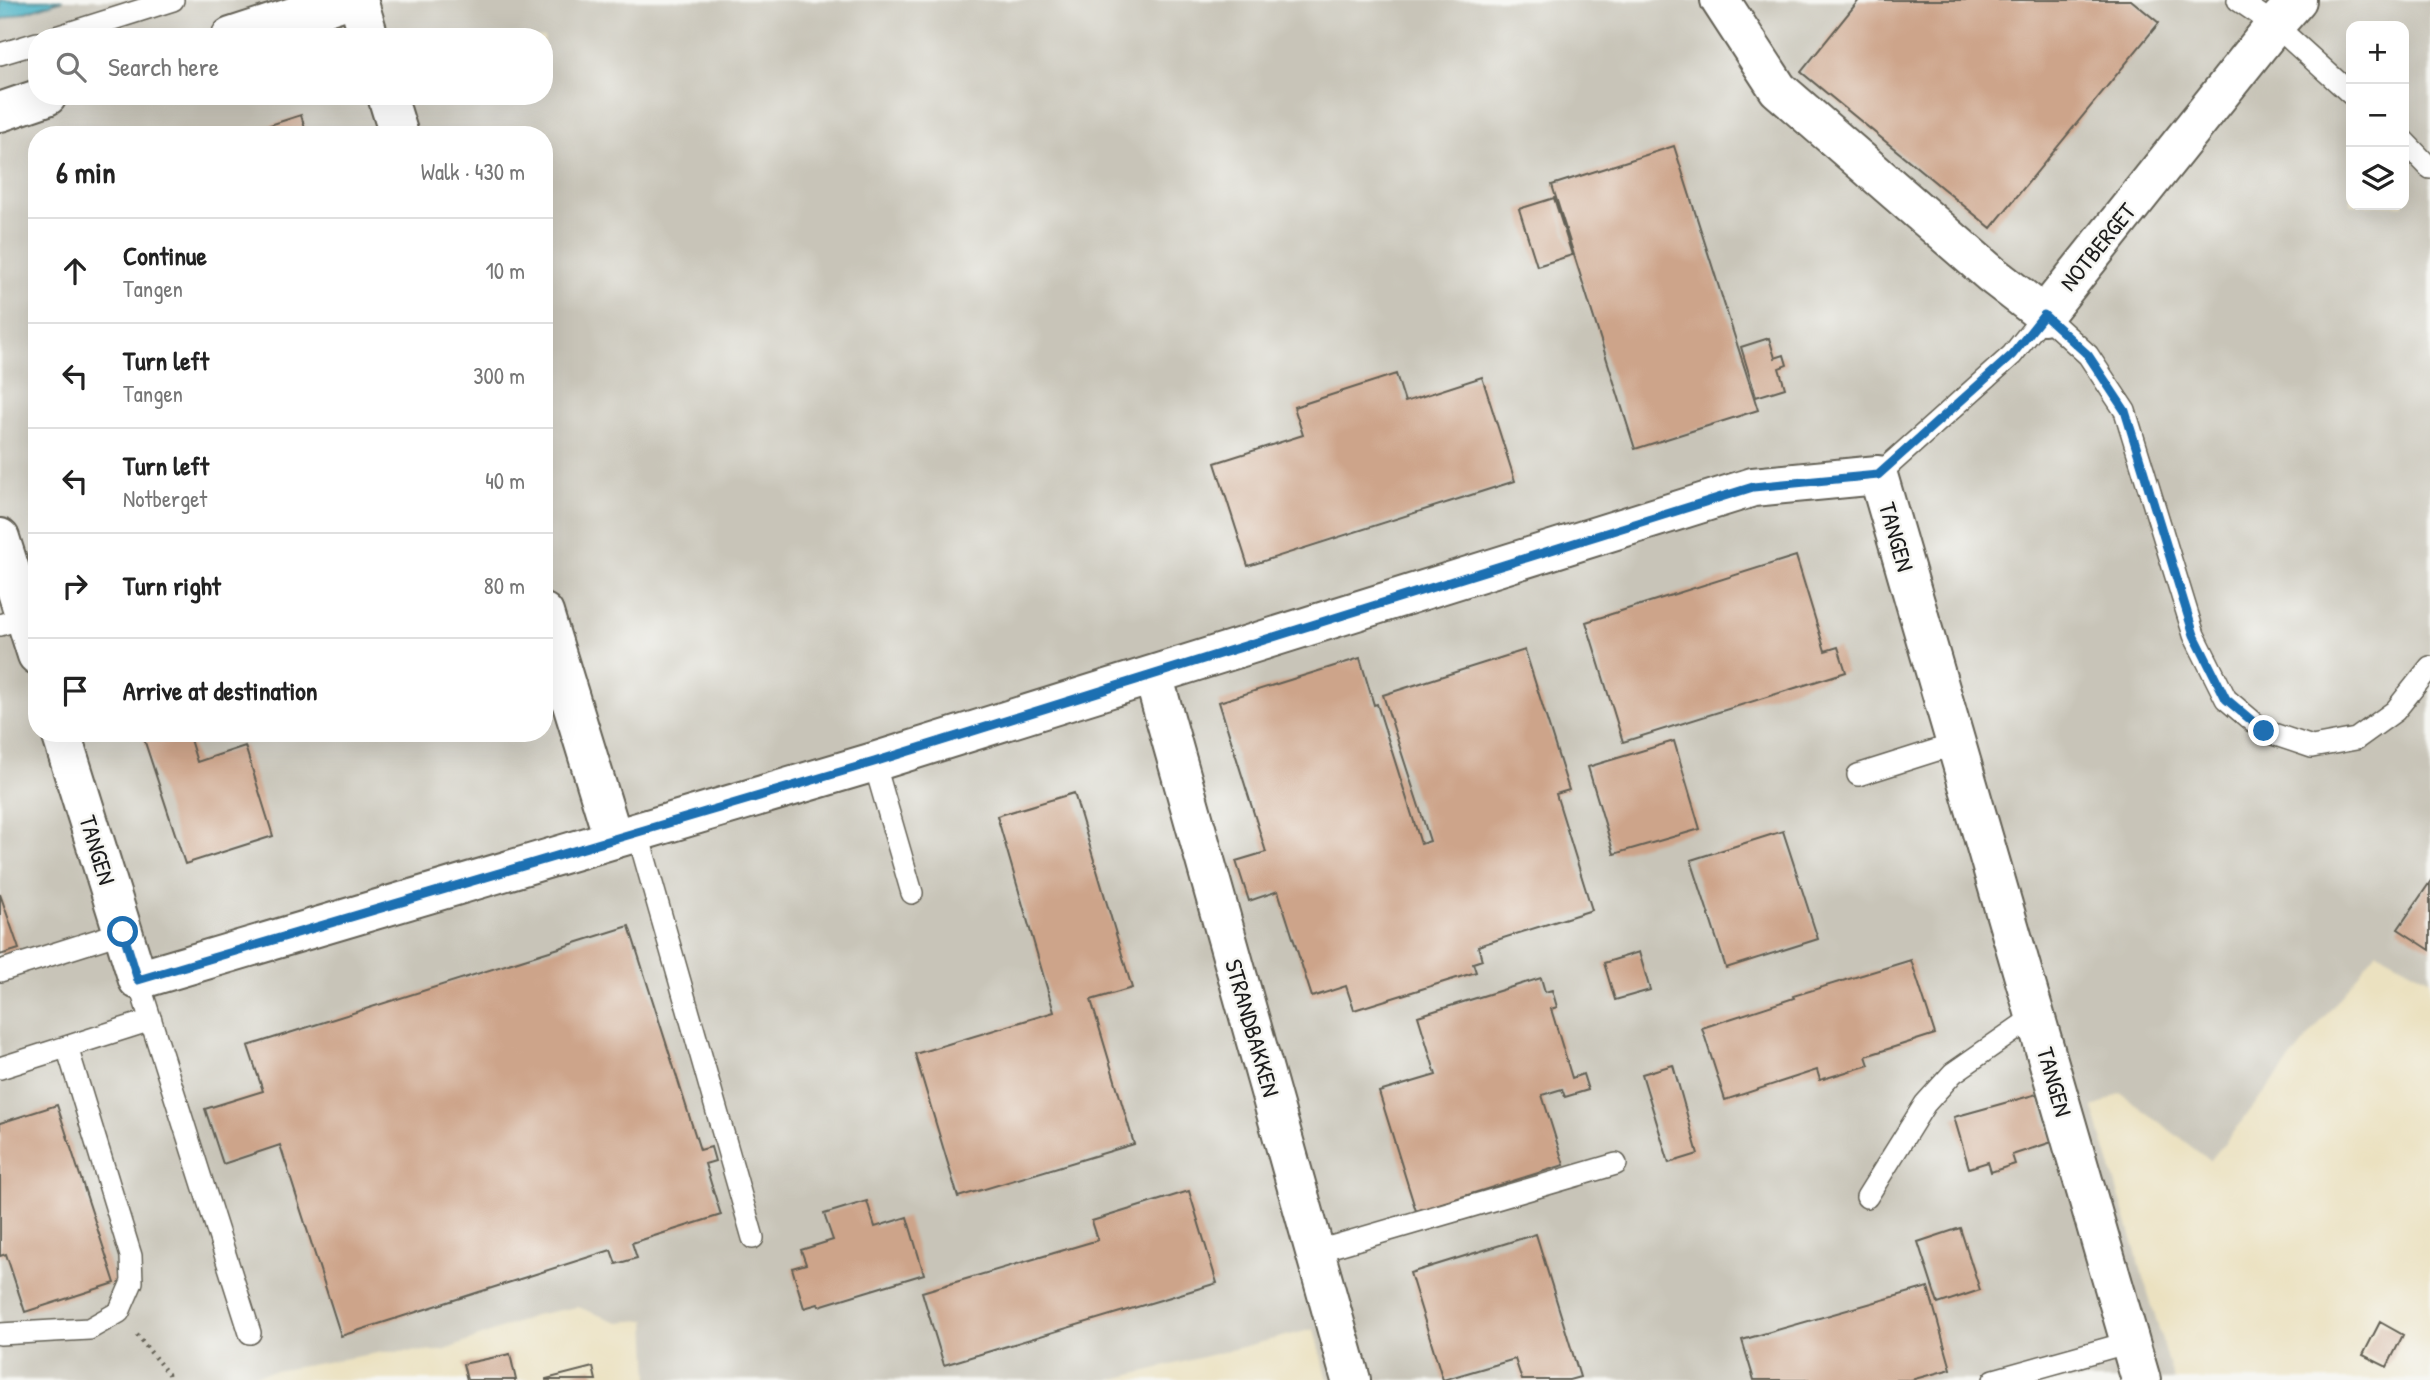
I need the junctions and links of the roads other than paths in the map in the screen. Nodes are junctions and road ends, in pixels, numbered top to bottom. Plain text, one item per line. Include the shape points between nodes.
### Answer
1 (173, 0) edge
2 (345, 0) edge
3 (358, 0) edge
4 (1720, 0) edge
5 (2238, 0) edge
6 (2286, 13) edge
7 (84, 28) edge
8 (259, 28) edge
9 (366, 28) edge
10 (28, 46) edge
11 (0, 54) edge
12 (2346, 88) edge
13 (28, 102) edge
14 (390, 105) edge
15 (0, 111) edge
16 (396, 126) edge
17 (2409, 147) edge
18 (2430, 168) edge
19 (2044, 315) junction
20 (1878, 475) junction
21 (0, 538) edge
22 (12, 621) edge
23 (553, 638) edge
24 (28, 643) edge
25 (2430, 667) edge
26 (1153, 675) junction
27 (64, 742) edge
28 (1956, 744) junction
29 (874, 762) junction
30 (1858, 775) dead end
31 (625, 834) junction
32 (912, 893) dead end
33 (123, 932) junction
34 (0, 971) edge
35 (138, 980) junction
36 (2035, 1016) junction
37 (151, 1020) junction
38 (67, 1046) junction
39 (0, 1069) edge
40 (1616, 1164) dead end
41 (1867, 1196) dead end
42 (753, 1238) dead end
43 (1314, 1252) junction
44 (0, 1334) edge
45 (250, 1334) dead end
46 (2130, 1342) junction
47 (1351, 1380) edge
48 (1994, 1380) edge
49 (2141, 1380) edge

1 - 7 lane
2 - 8 street
3 - 9 street
4 - 19 street via 1779,89
5 - 6 lane
6 - 12 lane
6 - 19 street, NOTBERGET
10 - 11 lane
13 - 15 street
14 - 16 street
17 - 18 lane
19 - 20 lane, NOTBERGET via 2012,355
19 - 25 lane via 2088,355 2125,411 2194,635 2226,699 2264,731 2312,747 2356,739 2395,712
20 - 26 street, TANGEN via 1753,487
20 - 28 street, TANGEN
21 - 22 street
22 - 24 street
23 - 31 street
26 - 29 street, TANGEN
26 - 43 street, STRANDBAKKEN
27 - 33 street, TANGEN
28 - 30 lane
28 - 36 street, TANGEN
29 - 31 street, TANGEN
29 - 32 lane
31 - 35 street, TANGEN
31 - 42 lane
33 - 34 lane
33 - 35 street, TANGEN
35 - 37 lane
36 - 41 lane via 1953,1073 1925,1104
36 - 46 street, TANGEN
37 - 38 lane
37 - 45 lane
38 - 39 lane
38 - 44 lane via 131,1256 132,1282 119,1312 89,1329
40 - 43 lane
43 - 47 street, STRANDBAKKEN
46 - 48 lane
46 - 49 street, TANGEN

